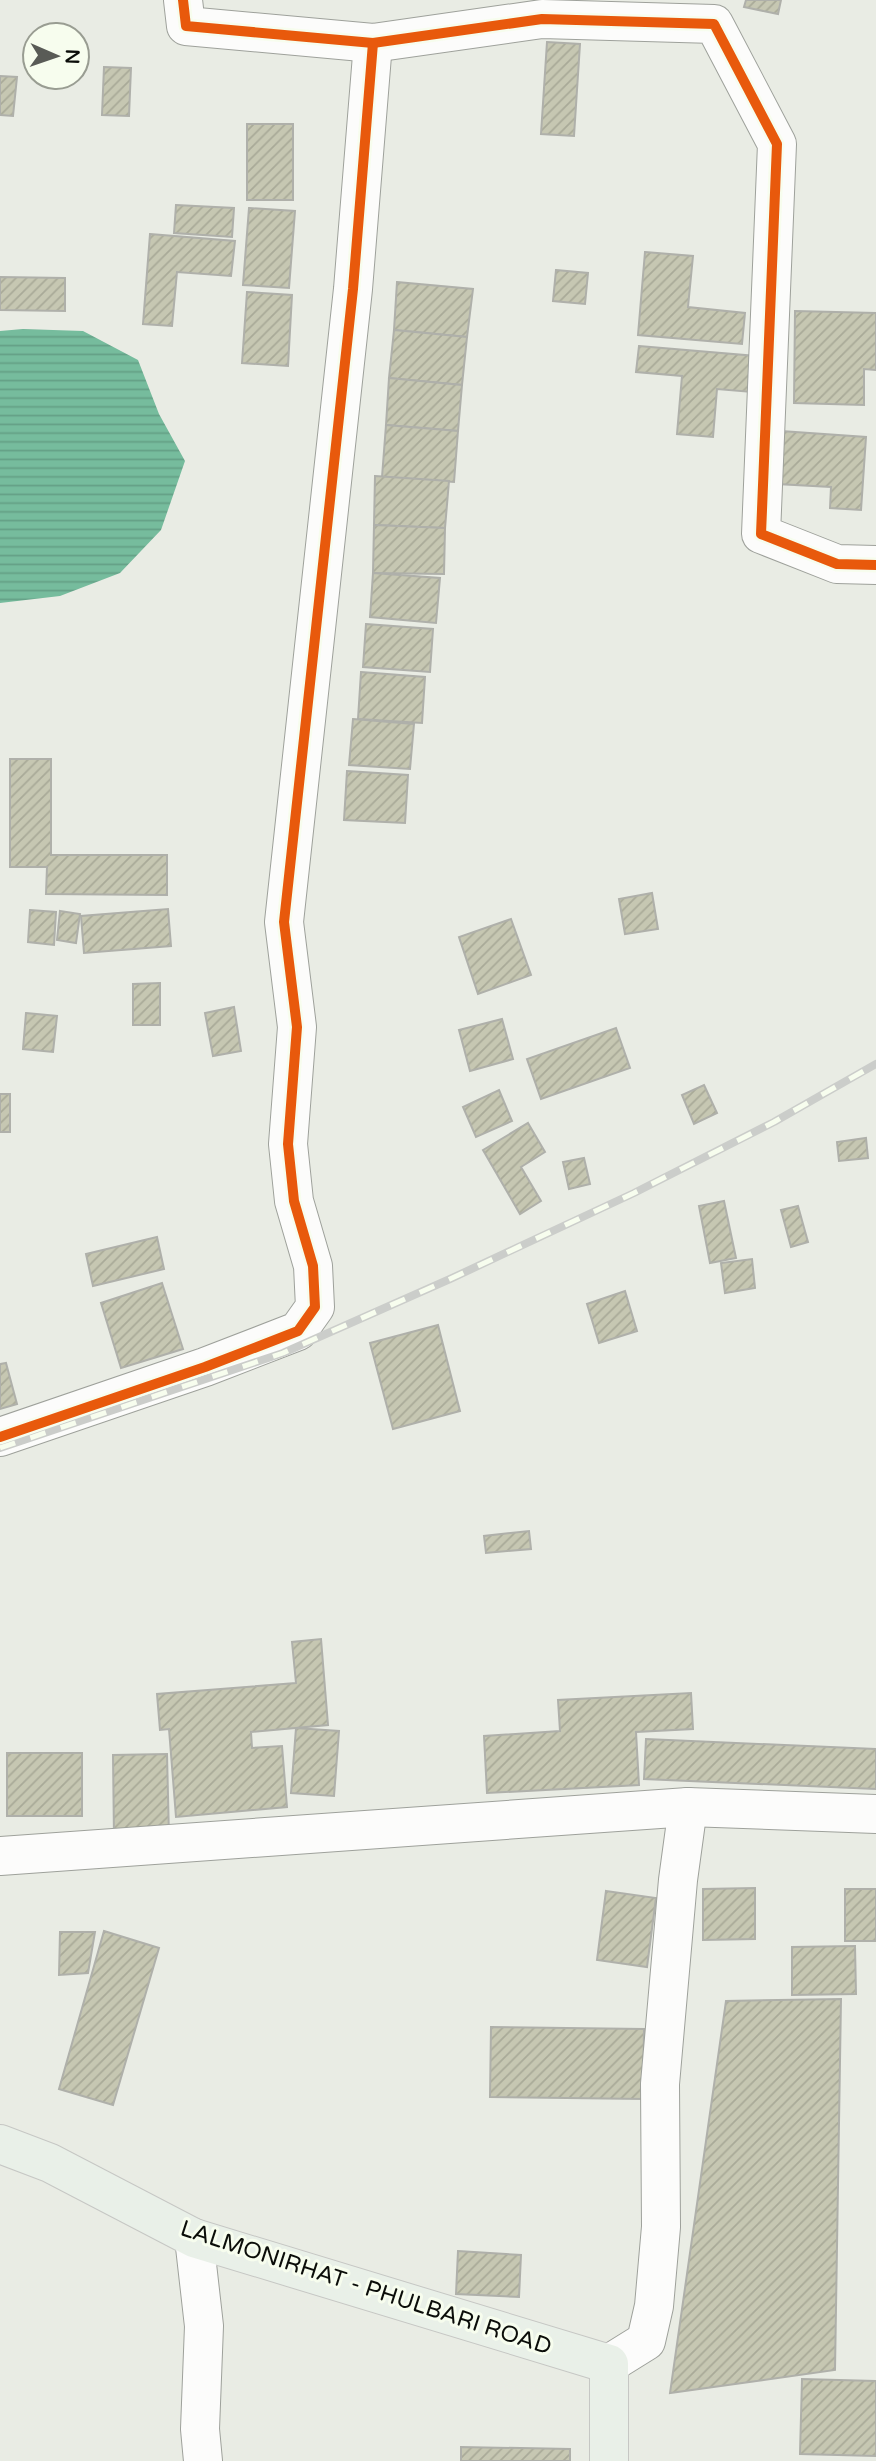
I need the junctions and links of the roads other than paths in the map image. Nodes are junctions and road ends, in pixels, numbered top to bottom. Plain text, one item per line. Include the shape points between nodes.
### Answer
1 (183, 0) edge
2 (373, 43) junction
3 (876, 565) edge
4 (0, 1437) edge
5 (688, 1807) junction
6 (876, 1814) edge
7 (0, 1856) edge
8 (0, 2144) edge
9 (194, 2238) junction
10 (609, 2364) junction
11 (203, 2461) edge
12 (609, 2461) edge

1 - 2 street via 186,26
2 - 3 street via 542,19 715,23 777,144 761,534 837,564
2 - 4 street via 354,289 284,922 297,1027 288,1144 294,1201 313,1266 315,1307 298,1331
5 - 6 street
5 - 7 street
5 - 10 street via 660,2084 661,2227 654,2306 646,2341
8 - 9 main road, LALMONIRHAT - PHULBARI ROAD via 50,2163
9 - 10 main road, LALMONIRHAT - PHULBARI ROAD
9 - 11 street via 204,2326
10 - 12 main road

